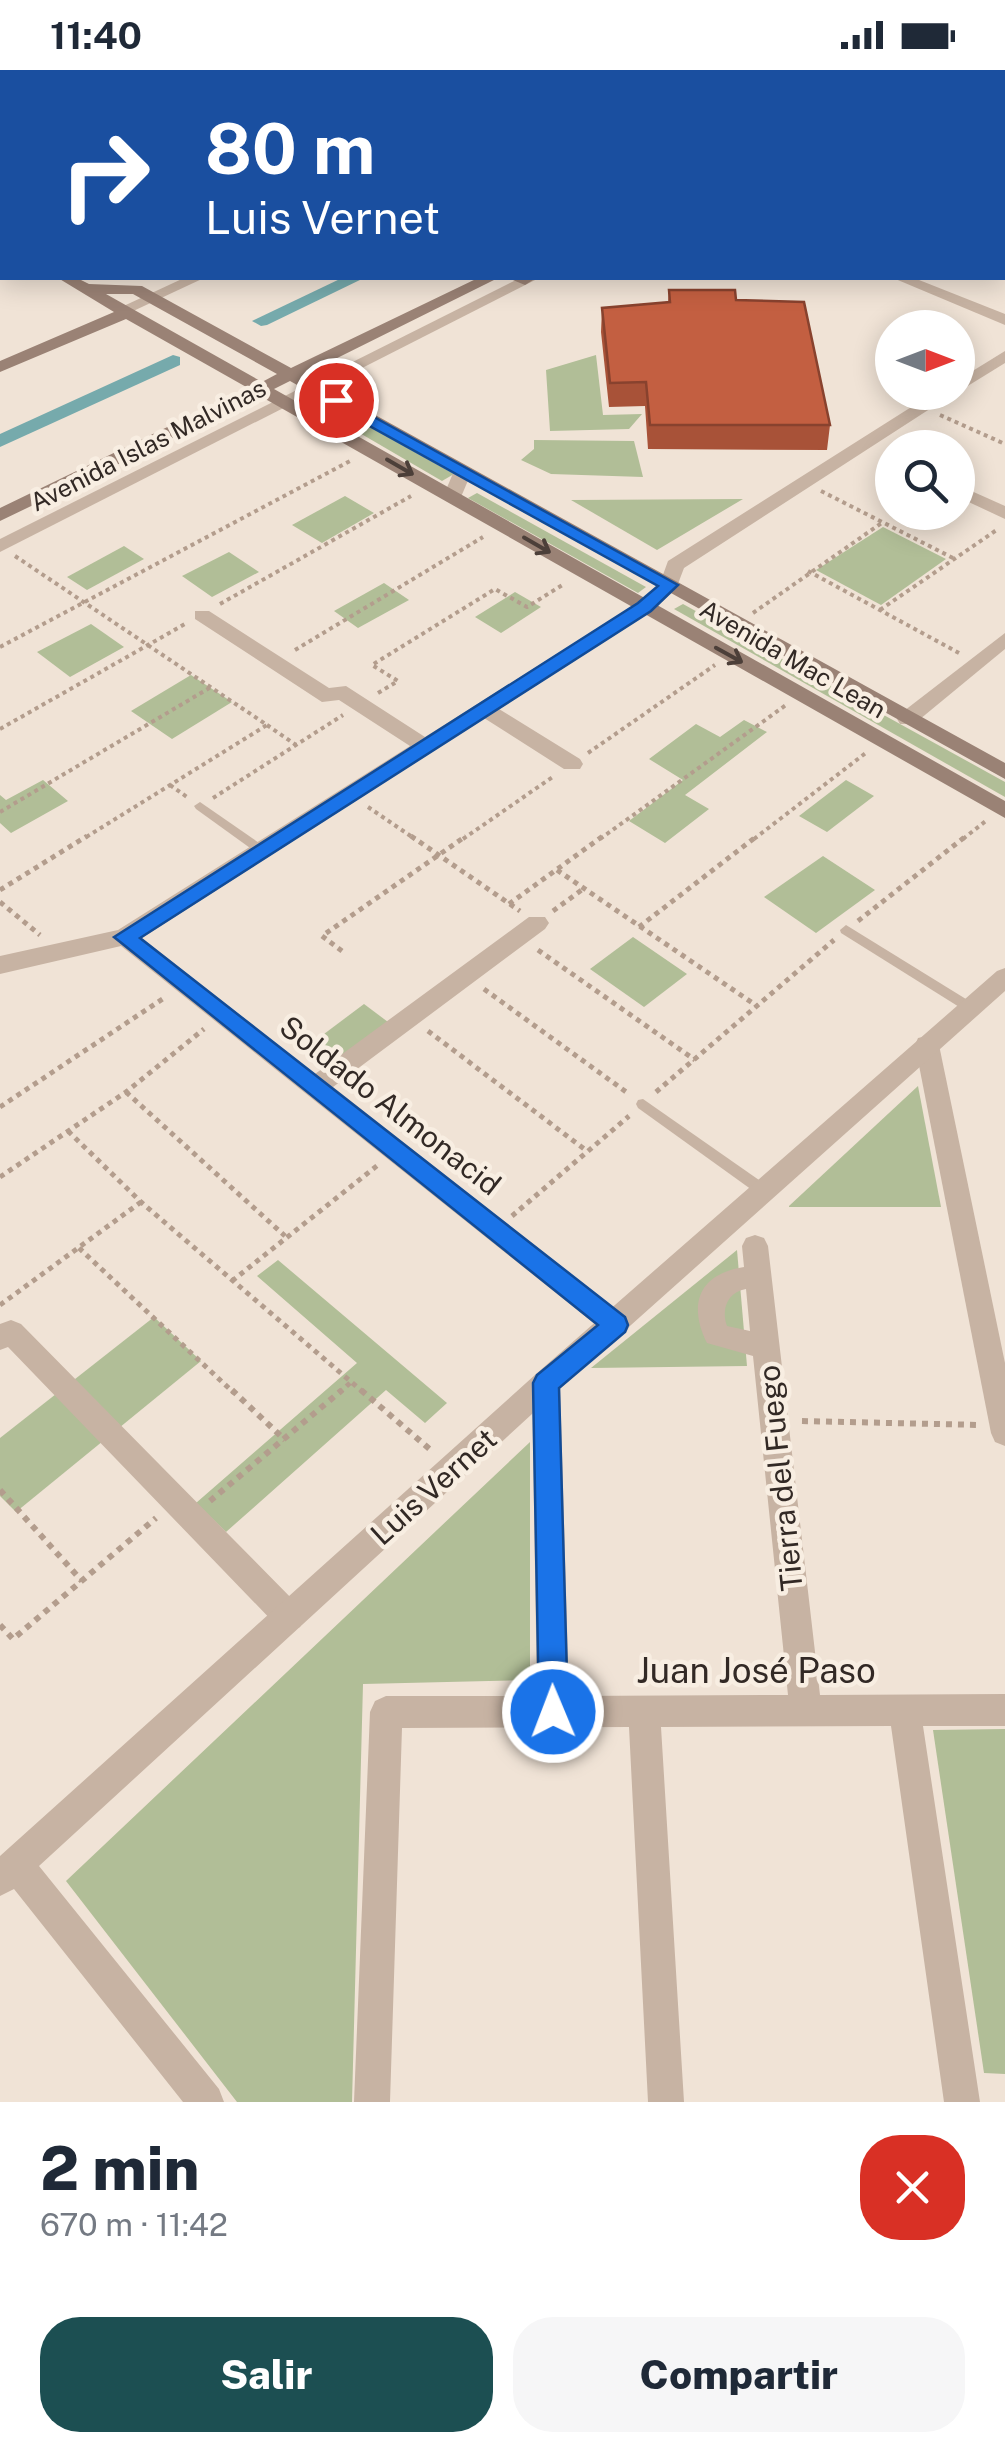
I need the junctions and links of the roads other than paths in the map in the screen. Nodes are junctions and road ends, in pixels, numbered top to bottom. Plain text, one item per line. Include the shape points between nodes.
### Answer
1 (70, 280) edge
2 (159, 280) edge
3 (189, 280) edge
4 (486, 280) edge
5 (520, 280) edge
6 (915, 280) edge
7 (86, 288) junction
8 (143, 293) junction
9 (115, 306) junction
10 (1005, 320) edge
11 (0, 352) edge
12 (1005, 356) edge
13 (0, 366) edge
14 (286, 375) junction
15 (975, 375) edge
16 (260, 388) junction
17 (315, 389) junction
18 (287, 403) junction
19 (921, 410) edge
20 (463, 472) junction
21 (452, 497) junction
22 (975, 498) edge
23 (1005, 513) edge
24 (0, 516) edge
25 (0, 546) edge
26 (669, 585) junction
27 (645, 607) junction
28 (202, 615) dead end
29 (1005, 639) edge
30 (484, 709) junction
31 (907, 719) junction
32 (425, 746) junction
33 (572, 764) road end
34 (1005, 772) edge
35 (200, 806) road end
36 (1003, 810) edge
37 (261, 850) junction
38 (528, 930) road end
39 (846, 930) road end
40 (124, 937) junction
41 (0, 964) edge
42 (1005, 977) edge
43 (970, 1007) junction
44 (927, 1045) junction
45 (315, 1087) junction
46 (642, 1104) road end
47 (764, 1192) junction
48 (616, 1325) junction
49 (0, 1338) edge
50 (766, 1348) junction
51 (546, 1383) junction
52 (1004, 1429) edge
53 (290, 1617) junction
54 (806, 1710) junction
55 (904, 1710) junction
56 (1005, 1710) edge
57 (644, 1711) junction
58 (553, 1712) junction
59 (9, 1872) edge
60 (206, 2102) edge
61 (372, 2102) edge
62 (666, 2102) edge
63 (962, 2102) edge

1 - 7 main road, Avenida Mac Lean
2 - 8 street
3 - 8 street
4 - 14 main road, Avenida Islas Malvinas
5 - 17 street, Avenida Islas Malvinas
6 - 10 street
7 - 8 main road, Avenida Mac Lean
7 - 9 main road, Avenida Mac Lean
8 - 9 street
8 - 14 main road, Avenida Mac Lean
9 - 11 main road
9 - 13 main road via 120,315
9 - 16 main road, Avenida Mac Lean
12 - 15 street
14 - 16 main road, Avenida Islas Malvinas
14 - 17 main road, Avenida Mac Lean
16 - 18 main road, Avenida Mac Lean
16 - 24 main road, Avenida Islas Malvinas
17 - 18 street, Avenida Islas Malvinas
17 - 20 main road, Avenida Mac Lean
18 -> 21 main road, Avenida Mac Lean
18 - 25 street, Avenida Islas Malvinas
19 - 26 street via 872,449 675,564
20 - 21 street
20 - 26 main road, Avenida Mac Lean
21 -> 27 main road, Avenida Mac Lean
22 - 23 street
26 - 27 street
26 - 31 main road, Avenida Mac Lean
27 - 30 street
27 -> 36 main road, Avenida Mac Lean
28 - 32 street via 329,697 338,691
29 - 31 street
30 - 32 street
30 - 33 street
31 - 34 main road, Avenida Mac Lean
32 - 37 street
35 - 37 lane
37 - 40 street
38 - 45 street
39 - 43 lane
40 - 41 street
40 - 45 street, Soldado Almonacid
42 - 43 street, Luis Vernet
43 - 44 street, Luis Vernet
44 - 47 street, Luis Vernet
44 - 52 street
45 - 48 street, Soldado Almonacid
46 - 47 lane
47 - 48 street, Luis Vernet
48 - 51 street, Luis Vernet
49 - 53 street via 11,1332
50 - 50 street, Tierra del Fuego via 756,1261 710,1301 710,1314 718,1335
50 - 54 street, Tierra del Fuego
51 - 53 street, Luis Vernet
51 - 58 street
53 - 59 street, Luis Vernet
54 - 55 street, Juan José Paso
54 - 57 street, Juan José Paso
55 - 56 street, Juan José Paso
55 - 63 street
57 - 58 street, Juan José Paso
57 - 62 street
58 - 61 street, Juan José Paso via 386,1712
59 - 60 street

